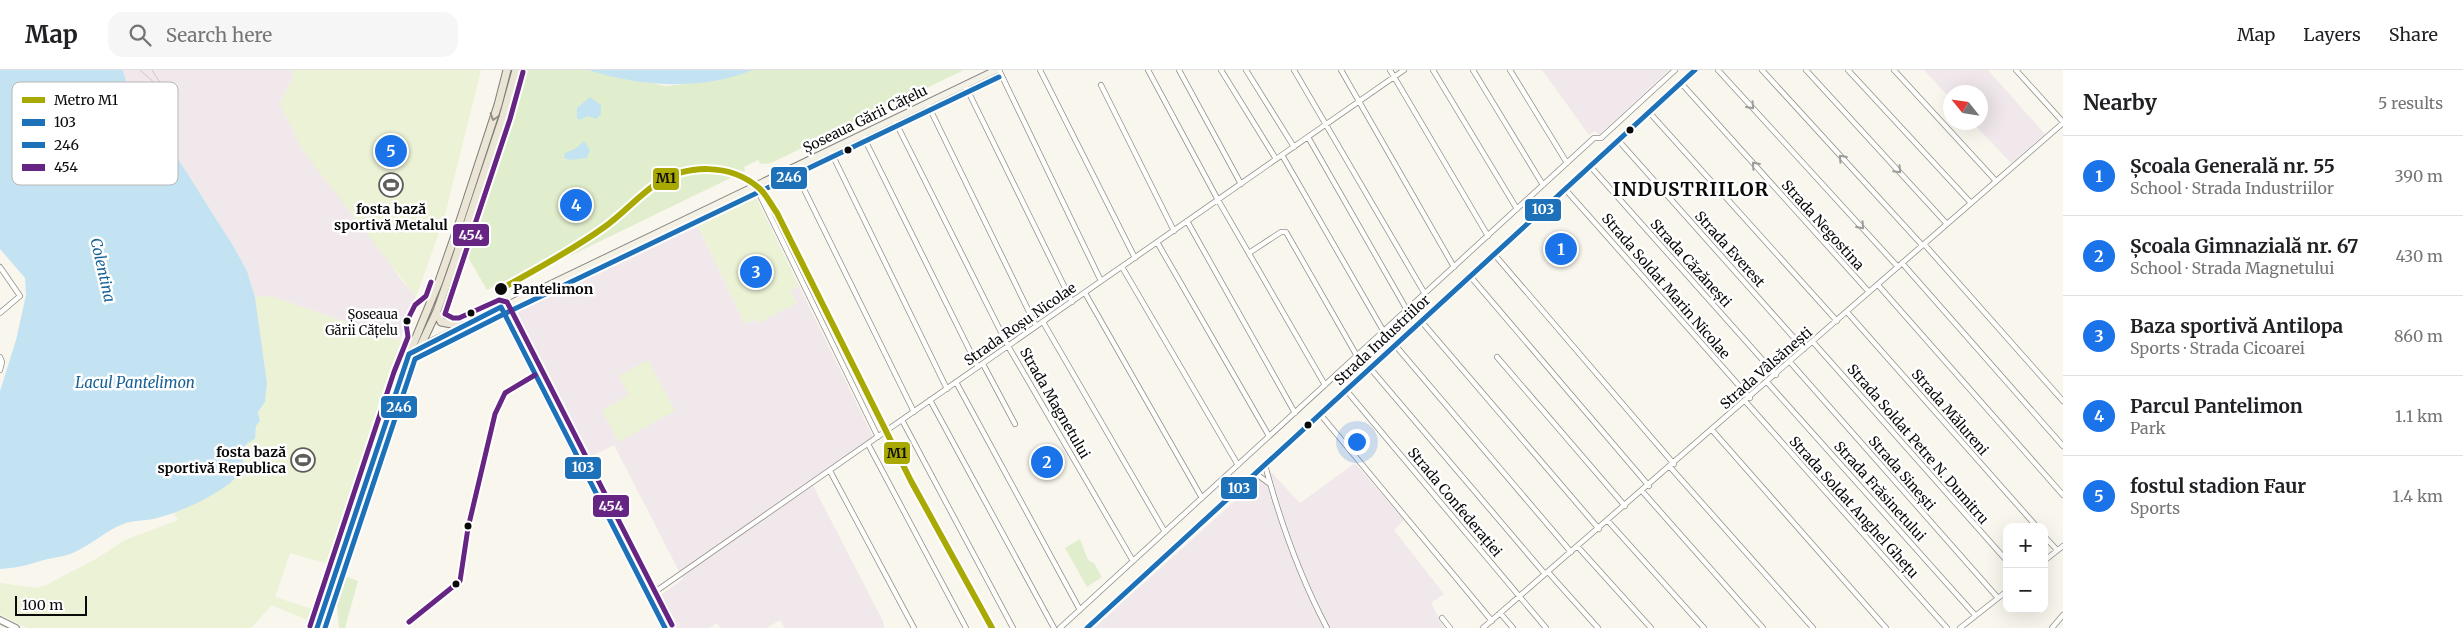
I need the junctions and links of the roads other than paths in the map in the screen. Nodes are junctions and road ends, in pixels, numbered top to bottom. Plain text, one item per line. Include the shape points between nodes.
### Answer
1 (507, 70) edge
2 (516, 70) edge
3 (997, 70) edge
4 (1040, 70) edge
5 (1148, 70) edge
6 (1179, 70) edge
7 (1221, 70) edge
8 (1246, 70) edge
9 (1294, 70) edge
10 (1341, 70) edge
11 (1390, 70) edge
12 (1404, 70) edge
13 (1433, 70) edge
14 (1473, 70) edge
15 (1510, 70) edge
16 (1675, 70) edge
17 (1695, 70) edge
18 (1718, 70) edge
19 (1762, 70) edge
20 (1806, 70) edge
21 (1848, 70) edge
22 (1894, 70) edge
23 (2016, 70) edge
24 (1394, 77) junction
25 (1681, 83) junction
26 (965, 85) junction
27 (1101, 85) dead end
28 (1359, 101) junction
29 (927, 103) junction
30 (1649, 112) junction
31 (894, 119) junction
32 (2063, 122) edge
33 (1326, 124) junction
34 (862, 134) junction
35 (1308, 137) junction
36 (1618, 140) junction
37 (1294, 147) junction
38 (830, 150) junction
39 (1282, 155) junction
40 (1276, 159) junction
41 (1567, 163) junction
42 (1590, 166) junction
43 (793, 167) junction
44 (1996, 181) junction
45 (1241, 184) junction
46 (755, 185) junction
47 (1543, 185) junction
48 (1566, 188) junction
49 (1218, 200) junction
50 (1971, 203) junction
51 (1517, 209) junction
52 (1187, 221) junction
53 (1947, 224) junction
54 (1174, 230) junction
55 (1488, 236) junction
56 (1157, 242) junction
57 (1923, 245) junction
58 (1249, 254) junction
59 (1494, 254) junction
60 (1135, 258) junction
61 (1900, 265) junction
62 (0, 267) edge
63 (1122, 267) junction
64 (1454, 267) junction
65 (1470, 276) junction
66 (1101, 281) junction
67 (1878, 285) junction
68 (1085, 292) junction
69 (1869, 292) junction
70 (1424, 294) junction
71 (1072, 302) junction
72 (501, 307) junction
73 (1407, 310) junction
74 (437, 311) junction
75 (1847, 312) junction
76 (0, 313) edge
77 (1421, 321) junction
78 (1837, 321) junction
79 (1042, 322) junction
80 (462, 326) junction
81 (1036, 326) junction
82 (1384, 332) junction
83 (416, 337) junction
84 (1813, 342) junction
85 (1395, 345) junction
86 (420, 346) junction
87 (1008, 346) junction
88 (1804, 350) junction
89 (409, 354) junction
90 (1357, 356) junction
91 (0, 357) edge
92 (1497, 357) dead end
93 (1790, 362) junction
94 (983, 364) junction
95 (978, 367) junction
96 (1370, 368) junction
97 (0, 370) edge
98 (1776, 375) junction
99 (956, 382) junction
100 (1767, 382) junction
101 (1325, 385) junction
102 (947, 389) junction
103 (1346, 390) junction
104 (1748, 399) junction
105 (930, 400) junction
106 (2063, 400) edge
107 (914, 412) junction
108 (1295, 413) junction
109 (1320, 414) junction
110 (902, 420) junction
111 (1015, 424) dead end
112 (1712, 430) junction
113 (1269, 436) junction
114 (878, 437) junction
115 (868, 444) junction
116 (2063, 446) edge
117 (1238, 465) junction
118 (1264, 465) junction
119 (1672, 465) junction
120 (830, 471) junction
121 (1255, 473) junction
122 (1270, 484) junction
123 (1648, 486) junction
124 (1642, 491) junction
125 (2063, 495) edge
126 (1202, 498) junction
127 (1625, 506) junction
128 (1608, 521) junction
129 (2032, 523) edge
130 (1599, 529) junction
131 (1165, 532) junction
132 (2048, 540) edge
133 (2063, 546) edge
134 (1578, 547) junction
135 (2057, 550) junction
136 (1571, 552) junction
137 (2003, 556) edge
138 (2048, 558) edge
139 (1134, 561) junction
140 (1547, 573) junction
141 (2003, 594) edge
142 (649, 596) junction
143 (1519, 597) junction
144 (1998, 598) junction
145 (1080, 610) junction
146 (1500, 613) junction
147 (1975, 615) junction
148 (2063, 615) edge
149 (1442, 618) dead end
150 (0, 620) edge
151 (1492, 621) junction
152 (16, 628) edge
153 (317, 628) edge
154 (324, 628) edge
155 (665, 628) edge
156 (914, 628) edge
157 (966, 628) edge
158 (1014, 628) edge
159 (1054, 628) edge
160 (1060, 628) edge
161 (1087, 628) edge
162 (1327, 628) edge
163 (1450, 628) edge
164 (1483, 628) edge
165 (1513, 628) edge
166 (1546, 628) edge
167 (1598, 628) edge
168 (1650, 628) edge
169 (1704, 628) edge
170 (1763, 628) edge
171 (1813, 628) edge
172 (1886, 628) edge
173 (1947, 628) edge
174 (1960, 628) edge
175 (2052, 628) edge

1 -> 83 main road via 441,276
2 - 74 main road
3 - 26 main road, Șoseaua Gării Cățelu
3 - 66 street
4 - 60 street
5 - 49 street
6 - 45 street
7 - 40 street
8 - 37 street
9 - 33 street
10 - 28 street
11 - 24 street
12 - 24 street, Strada Roșu Nicolae
13 - 51 street
14 - 47 street
15 - 41 street
16 - 41 street via 1601,138 1594,138
17 - 25 main road, Strada Industriilor
18 -> 61 street
57 -> 19 street
20 -> 53 street
21 - 50 street
22 - 44 street
23 - 32 street
24 - 28 street, Strada Roșu Nicolae
24 - 55 street
25 - 30 main road, Strada Industriilor
69 -> 25 street, Strada Negostina
26 - 29 main road, Șoseaua Gării Cățelu
26 - 71 street
27 - 54 street
28 - 33 street, Strada Roșu Nicolae
28 - 64 street
29 - 31 main road, Șoseaua Gării Cățelu
29 - 81 street
30 - 36 main road, Strada Industriilor
30 - 78 street
31 - 34 main road, Șoseaua Gării Cățelu
31 - 87 street, Strada Magnetului
32 - 44 street, Strada Vâlsănești
33 - 35 street, Strada Roșu Nicolae
33 - 70 street
34 - 38 main road, Șoseaua Gării Cățelu
34 - 95 street
35 - 37 street, Strada Roșu Nicolae
35 - 73 street
36 - 42 main road, Strada Industriilor
36 - 88 street, Strada Everest
37 - 39 street, Strada Roșu Nicolae
38 - 43 main road, Șoseaua Gării Cățelu
38 - 102 street
39 - 40 street, Strada Roșu Nicolae
39 - 82 street
40 - 45 street, Strada Roșu Nicolae
41 - 47 street
42 - 48 main road, Strada Industriilor
42 - 98 street, Strada Căzănești
43 - 46 main road, Șoseaua Gării Cățelu
43 - 107 street
44 - 50 street, Strada Vâlsănești
45 - 49 street, Strada Roșu Nicolae
46 - 72 main road, Șoseaua Gării Cățelu
46 - 114 street
47 - 51 street
48 - 59 main road, Strada Industriilor
48 - 104 street, Strada Soldat Marin Nicolae
49 - 52 street, Strada Roșu Nicolae
49 - 58 street
50 - 53 street, Strada Vâlsănești
51 - 55 street
52 - 54 street, Strada Roșu Nicolae
52 - 108 street
53 - 57 street, Strada Vâlsănești
54 - 56 street, Strada Roșu Nicolae
55 - 64 street
56 - 60 street, Strada Roșu Nicolae
56 - 113 street
57 - 61 street, Strada Vâlsănești
57 - 106 street
58 - 90 street via 1281,232 1286,232
58 - 101 street
59 - 65 main road, Strada Industriilor
59 - 119 street
60 - 63 street, Strada Roșu Nicolae
61 - 67 street, Strada Vâlsănești
61 - 116 street
62 - 76 street via 20,296
63 - 66 street, Strada Roșu Nicolae
63 - 117 street
64 - 70 street
65 - 77 main road, Strada Industriilor
65 - 123 street
66 - 68 street, Strada Roșu Nicolae
67 - 69 street, Strada Vâlsănești
67 - 125 street
68 - 71 street, Strada Roșu Nicolae
68 - 126 street
69 - 75 street, Strada Vâlsănești
70 - 73 street
71 - 79 street, Strada Roșu Nicolae
72 - 80 main road, Șoseaua Gării Cățelu
72 - 142 street
73 - 82 street
74 - 80 main road via 441,322
74 - 86 main road
75 - 78 street, Strada Vâlsănești
75 - 129 street, Strada Mălureni
77 - 85 main road, Strada Industriilor
77 - 130 street
78 - 84 street, Strada Vâlsănești
79 - 81 street, Strada Roșu Nicolae
79 - 131 street
80 - 86 main road, Șoseaua Gării Cățelu
81 - 87 street, Strada Roșu Nicolae
82 - 90 street
83 - 86 main road
83 - 89 main road
84 - 88 street, Strada Vâlsănești
84 - 137 street, Strada Soldat Petre N. Dumitru
85 - 96 main road, Strada Industriilor
85 - 136 street
86 - 89 main road, Șoseaua Gării Cățelu
86 - 154 main road via 404,385
87 - 94 street, Strada Roșu Nicolae
87 - 139 street, Strada Magnetului
88 - 93 street, Strada Vâlsănești
89 - 153 main road
90 - 101 street
91 - 97 street
92 - 127 street
93 - 98 street, Strada Vâlsănești
93 - 144 street, Strada Sinești
94 - 95 street, Strada Roșu Nicolae
94 - 111 street
95 - 99 street, Strada Roșu Nicolae
96 - 103 main road, Strada Industriilor
96 - 140 street
98 - 100 street, Strada Vâlsănești
99 - 102 street, Strada Roșu Nicolae
99 - 145 street
100 - 104 street, Strada Vâlsănești
100 - 147 street, Strada Frăsinetului
101 - 108 street
102 - 105 street, Strada Roșu Nicolae
103 - 109 main road, Strada Industriilor
103 - 143 street, Strada Confederației
104 - 112 street, Strada Vâlsănești
104 - 173 street, Strada Soldat Anghel Ghețu
105 - 107 street, Strada Roșu Nicolae
105 - 159 street
107 - 110 street, Strada Roșu Nicolae
108 - 113 street
109 - 118 main road, Strada Industriilor
109 - 151 street
110 - 114 street, Strada Roșu Nicolae
110 - 158 street
112 - 119 street, Strada Vâlsănești
112 - 172 street
113 - 117 street
114 - 115 street, Strada Roșu Nicolae
115 - 120 street, Strada Roșu Nicolae
115 - 157 street
117 - 126 street
118 - 121 main road, Strada Industriilor
118 - 122 street
119 - 123 street, Strada Vâlsănești
119 - 171 street
120 - 142 street, Strada Roșu Nicolae
120 - 156 street
121 - 122 street
121 - 161 main road, Strada Industriilor
122 - 162 street via 1311,598
123 - 124 street, Strada Vâlsănești
124 - 127 street, Strada Vâlsănești
124 - 170 street
126 - 131 street
127 - 128 street, Strada Vâlsănești
128 - 130 street, Strada Vâlsănești
128 - 169 street
130 - 134 street, Strada Vâlsănești
131 - 139 street
132 - 135 street
133 - 135 street
134 - 136 street, Strada Vâlsănești
134 - 168 street
135 - 138 street
136 - 140 street, Strada Vâlsănești
139 - 145 street
140 - 143 street, Strada Vâlsănești
140 - 167 street
141 - 144 street
142 - 155 street
143 - 146 street, Strada Vâlsănești
143 - 166 street, Strada Confederației
144 - 147 street
145 - 160 street
146 - 151 street, Strada Vâlsănești
146 - 165 street
147 - 174 street
148 - 175 street
149 - 163 street
150 - 152 street
151 - 164 street, Strada Vâlsănești

